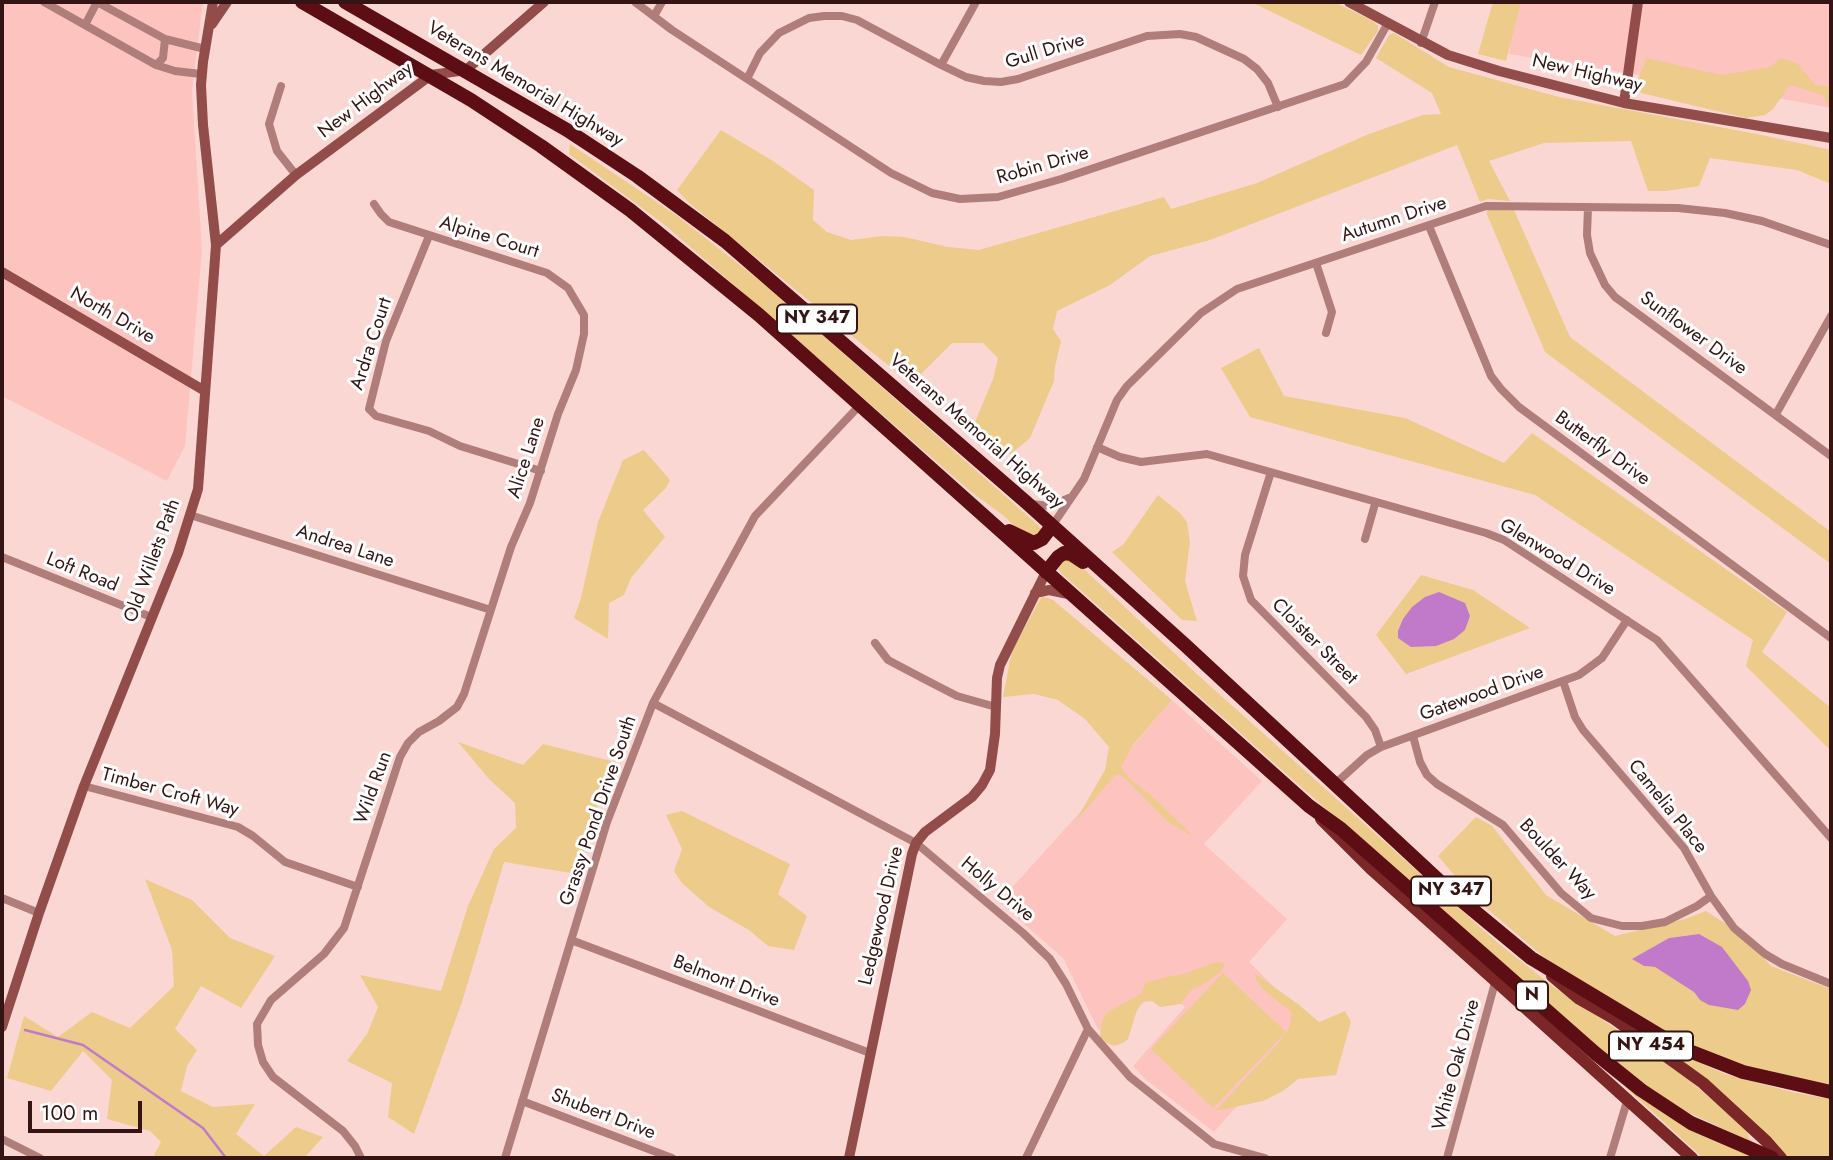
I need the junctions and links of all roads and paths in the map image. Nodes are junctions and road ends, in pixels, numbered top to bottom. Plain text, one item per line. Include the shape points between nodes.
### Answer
1 (44, 2) edge
2 (97, 2) edge
3 (213, 2) edge
4 (226, 2) edge
5 (302, 2) edge
6 (345, 2) edge
7 (544, 2) edge
8 (635, 2) edge
9 (662, 2) edge
10 (975, 2) edge
11 (1349, 2) edge
12 (1435, 2) edge
13 (1638, 2) edge
14 (654, 16) junction
15 (1388, 23) junction
16 (85, 25) junction
17 (208, 29) junction
18 (165, 39) junction
19 (1421, 43) junction
20 (205, 49) junction
21 (156, 65) junction
22 (941, 65) junction
23 (466, 70) junction
24 (201, 74) junction
25 (431, 75) junction
26 (747, 79) junction
27 (281, 86) dead end
28 (1623, 103) junction
29 (1278, 107) junction
30 (1831, 138) edge
31 (296, 176) junction
32 (374, 204) dead end
33 (1588, 207) junction
34 (1429, 226) junction
35 (429, 236) junction
36 (216, 245) junction
37 (1831, 245) edge
38 (1316, 262) junction
39 (2, 272) edge
40 (584, 315) joint
41 (1831, 316) edge
42 (1326, 333) dead end
43 (205, 391) junction
44 (860, 405) junction
45 (1776, 414) junction
46 (1097, 447) junction
47 (1831, 456) edge
48 (541, 471) junction
49 (1271, 472) junction
50 (1071, 496) junction
51 (1027, 503) junction
52 (1375, 503) junction
53 (190, 515) junction
54 (986, 518) junction
55 (1052, 526) junction
56 (1366, 540) dead end
57 (2, 557) edge
58 (1046, 572) junction
59 (1121, 587) junction
60 (1035, 593) junction
61 (1073, 595) junction
62 (491, 610) junction
63 (151, 617) junction
64 (1627, 620) junction
65 (1831, 638) edge
66 (875, 643) dead end
67 (1563, 681) junction
68 (653, 703) junction
69 (996, 707) junction
70 (1413, 736) junction
71 (1381, 747) junction
72 (1335, 784) junction
73 (84, 786) junction
74 (1309, 806) junction
75 (1831, 838) edge
76 (916, 843) junction
77 (358, 887) junction
78 (1711, 896) junction
79 (2, 898) edge
80 (39, 913) junction
81 (571, 940) junction
82 (1531, 958) junction
83 (1496, 979) junction
84 (1831, 984) edge
85 (2, 1027) edge
86 (1088, 1029) junction
87 (870, 1053) junction
88 (1831, 1092) edge
89 (1628, 1098) junction
90 (522, 1101) junction
91 (1665, 1132) junction
92 (2, 1139) edge
93 (40, 1158) edge
94 (361, 1158) edge
95 (505, 1158) edge
96 (672, 1158) edge
97 (849, 1158) edge
98 (1026, 1158) edge
99 (1265, 1158) edge
100 (1447, 1158) edge
101 (1610, 1158) edge
102 (1683, 1158) edge
103 (1692, 1158) edge
104 (1772, 1158) edge
105 (1781, 1158) edge

1 - 16 street
2 - 16 street
2 - 18 street
3 - 17 street, Old Willets Path
4 - 17 street
5 - 25 highway, Veterans Memorial Highway / NY 347
6 - 23 highway, Veterans Memorial Highway / NY 347
7 - 23 street
8 - 14 street, Robin Drive
9 - 14 street
10 - 22 street
11 - 15 street, New Highway
12 - 19 street
13 - 28 street
14 - 26 street, Robin Drive
15 - 19 street, New Highway
15 - 29 street, Robin Drive via 1366,62 1345,84
16 - 21 street
17 - 20 street, Old Willets Path
18 - 20 street
18 - 21 street via 163,58
19 - 28 street, New Highway via 1471,63
20 - 24 street, Old Willets Path
21 - 24 street
22 - 26 street, Gull Drive via 858,20 824,16 779,33 760,53
22 - 29 street, Gull Drive via 966,77 1001,82 1147,36 1180,34 1244,59 1268,83
23 - 25 street, New Highway
23 - 51 highway, Veterans Memorial Highway / NY 347 via 614,160 714,233
24 - 36 street, Old Willets Path
25 - 31 street, New Highway
25 - 44 highway, Veterans Memorial Highway / NY 347 via 630,210 724,285
26 - 29 street, Robin Drive via 891,173 932,193 960,199 998,197 1061,179
27 - 31 street via 272,111 272,137
28 - 30 street, New Highway
31 - 36 street, New Highway
32 - 35 street, Alpine Court via 389,222
33 - 34 street, Autumn Drive via 1486,206
33 - 37 street, Autumn Drive via 1725,213
33 - 45 street, Sunflower Drive via 1590,253 1610,291
34 - 38 street, Autumn Drive
34 - 65 street, Butterfly Drive via 1491,376 1501,389 1519,407
35 - 40 street, Alpine Court via 547,273 568,288
35 - 48 street, Ardra Court via 386,341 369,409 376,416
36 - 43 street, Old Willets Path
38 - 42 street via 1332,312
38 - 46 street, Autumn Drive via 1237,289 1201,313 1127,386
39 - 43 street, North Drive
40 - 48 street, Alice Lane via 576,370
41 - 45 street
43 - 53 street, Old Willets Path via 198,489
44 - 54 highway, Veterans Memorial Highway / NY 347
44 - 68 street, Grassy Pond Drive South via 755,516
45 - 47 street, Sunflower Drive
46 - 49 street, Glenwood Drive via 1141,462 1208,454
46 - 50 street, Autumn Drive
48 - 62 street, Alice Lane
49 - 52 street, Glenwood Drive
49 - 71 street, Cloister Street via 1245,555 1243,576 1251,600 1366,717
50 - 51 street via 1051,506
50 - 55 street, Autumn Drive
51 - 55 highway, Veterans Memorial Highway / NY 347
52 - 56 street
52 - 64 street, Glenwood Drive via 1504,541
53 - 62 street, Andrea Lane
53 - 63 street, Old Willets Path
54 - 55 highway via 1034,543
54 - 58 highway, Veterans Memorial Highway / NY 347
55 - 59 highway, Veterans Memorial Highway / NY 347
57 - 63 street, Loft Road
58 - 59 highway via 1067,553
58 - 60 street, Ledgewood Drive
58 - 61 highway, Veterans Memorial Highway / NY 347
59 - 72 highway, Veterans Memorial Highway / NY 347
60 - 61 street via 1045,590
60 - 69 street, Ledgewood Drive via 1000,665
61 - 74 highway, Veterans Memorial Highway / NY 347
62 - 77 street, Wild Run via 457,707 419,732 400,757
63 - 73 street, Old Willets Path
64 - 67 street, Gatewood Drive via 1602,658
64 - 75 street, Glenwood Drive via 1671,654
66 - 69 street via 900,667 957,696
67 - 70 street, Gatewood Drive
67 - 78 street, Camelia Place via 1583,730 1684,848
68 - 76 street, Holly Drive
68 - 81 street, Grassy Pond Drive South via 607,822
69 - 76 street, Ledgewood Drive via 990,770 982,785
70 - 71 street, Gatewood Drive
70 - 78 street, Boulder Way via 1427,775 1503,825 1561,893 1591,918 1622,926 1665,922
71 - 72 street, Gatewood Drive
72 - 82 highway, Veterans Memorial Highway / NY 347 via 1450,891
73 - 77 street, Timber Croft Way via 238,827 285,862
73 - 80 street, Old Willets Path
74 - 83 main road, NY 454 via 1370,868
74 - 104 highway, N via 1641,1090 1691,1123
76 - 86 street, Holly Drive via 1049,959
76 - 87 street, Ledgewood Drive
77 - 94 street, Wild Run via 344,928 324,954 271,1000 257,1024 263,1062 273,1077 343,1130
78 - 84 street, Camelia Place via 1734,928 1765,954
79 - 80 street
80 - 85 street, Old Willets Path
81 - 87 street, Belmont Drive
81 - 90 street, Grassy Pond Drive South
82 - 88 highway, N via 1679,1047 1743,1072
82 - 105 main road, NY 454 via 1578,998 1703,1083
83 - 89 main road, NY 454
83 - 100 street, White Oak Drive
86 - 98 street
86 - 99 street, Holly Drive via 1130,1077 1214,1144
87 - 97 street, Ledgewood Drive
89 - 91 main road, NY 454
89 - 101 street
90 - 95 street, Grassy Pond Drive South
90 - 96 street, Shubert Drive
91 - 102 street
91 - 103 main road, NY 454
92 - 93 street

